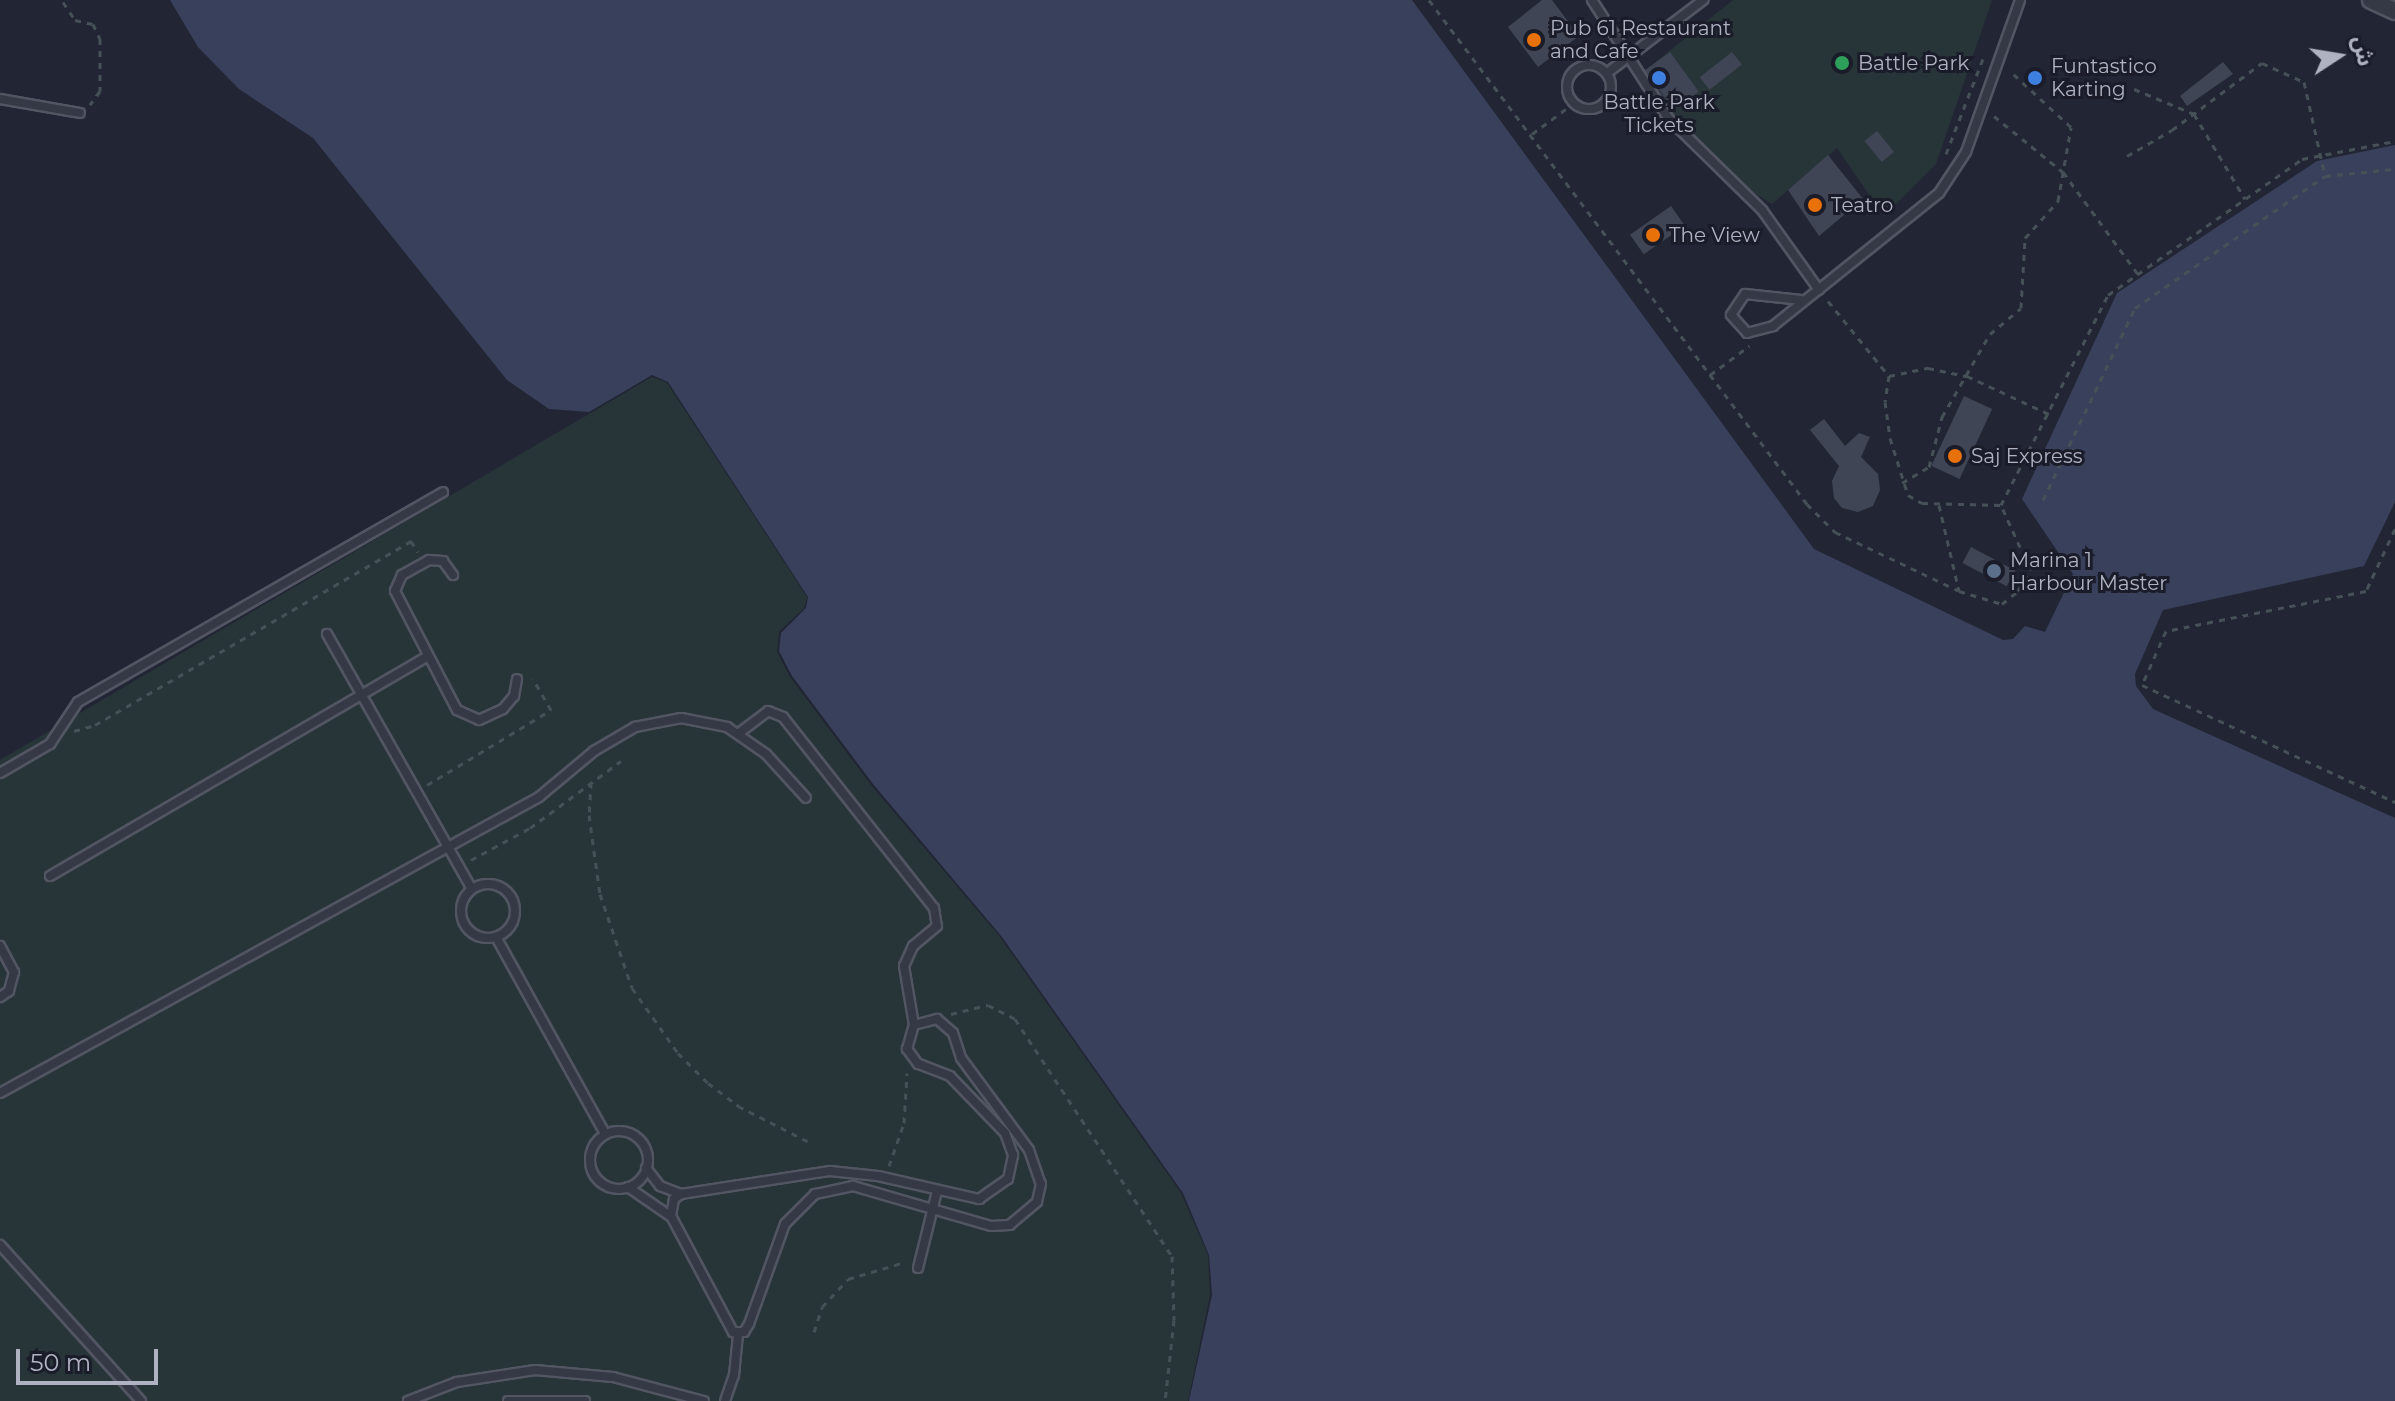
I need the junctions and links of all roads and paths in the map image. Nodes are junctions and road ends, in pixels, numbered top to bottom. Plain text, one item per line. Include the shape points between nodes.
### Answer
1 (1429, 0) edge
2 (1592, 0) edge
3 (1703, 0) edge
4 (2371, 0) edge
5 (2020, 1) edge
6 (63, 2) edge
7 (2395, 11) edge
8 (1985, 53) dead end
9 (1627, 57) junction
10 (2000, 62) junction
11 (1607, 73) junction
12 (2134, 89) dead end
13 (0, 99) edge
14 (1574, 103) junction
15 (1983, 109) junction
16 (80, 113) joint
17 (2194, 114) junction
18 (1531, 136) junction
19 (2395, 141) edge
20 (2321, 151) junction
21 (2127, 156) dead end
22 (1941, 167) dead end
23 (2394, 169) edge
24 (2063, 172) junction
25 (2325, 176) junction
26 (2245, 199) junction
27 (2138, 274) junction
28 (1819, 290) junction
29 (1801, 300) junction
30 (1762, 332) junction
31 (1710, 376) junction
32 (1889, 376) junction
33 (1967, 376) junction
34 (2051, 415) junction
35 (1902, 483) junction
36 (443, 492) dead end
37 (2043, 500) dead end
38 (1939, 505) junction
39 (2001, 505) junction
40 (2395, 529) edge
41 (424, 562) junction
42 (453, 575) dead end
43 (1959, 591) junction
44 (327, 634) dead end
45 (428, 656) junction
46 (517, 679) dead end
47 (533, 679) dead end
48 (361, 695) junction
49 (739, 733) junction
50 (57, 737) junction
51 (621, 761) dead end
52 (0, 773) edge
53 (591, 782) junction
54 (417, 792) junction
55 (806, 798) dead end
56 (2395, 802) edge
57 (448, 847) junction
58 (459, 866) junction
59 (50, 876) dead end
60 (471, 888) junction
61 (496, 937) junction
62 (0, 946) edge
63 (0, 997) edge
64 (937, 1019) junction
65 (914, 1025) junction
66 (907, 1049) junction
67 (0, 1093) edge
68 (605, 1134) junction
69 (813, 1144) dead end
70 (646, 1168) junction
71 (883, 1177) junction
72 (628, 1187) junction
73 (937, 1191) junction
74 (681, 1194) junction
75 (933, 1207) junction
76 (671, 1216) junction
77 (0, 1245) edge
78 (919, 1263) joint
79 (814, 1332) dead end
80 (738, 1335) junction
81 (141, 1401) edge
82 (408, 1401) edge
83 (508, 1401) edge
84 (585, 1401) edge
85 (704, 1401) edge
86 (725, 1401) edge
87 (1165, 1401) edge

1 - 18 path
2 - 9 lane
3 - 9 lane
4 - 7 street
5 - 10 lane
6 - 16 path via 75,20 93,24 100,39 99,96
8 - 22 path
9 - 11 lane
9 - 28 lane via 1668,118 1755,203
10 - 15 lane
10 - 24 path via 2071,127
11 - 14 lane via 1611,89 1604,103 1589,109
11 - 14 lane via 1594,65 1574,70 1567,90
12 - 17 path
13 - 16 lane
14 - 18 path
15 - 24 path
15 - 28 lane via 1966,152 1939,193
17 - 20 path via 2262,63 2304,82
17 - 21 path
17 - 26 path
18 - 31 path
19 - 20 path
20 - 25 path
20 - 26 path
23 - 25 path
24 - 27 path
24 - 33 path via 2058,201 2025,238 2021,308 1990,334
25 - 37 path via 2135,308
26 - 27 path
27 - 34 path via 2104,300
28 - 29 lane
28 - 32 path
29 - 30 lane
29 - 30 lane via 1753,294 1737,299 1733,323 1747,333
30 - 31 path
31 - 43 path via 1807,504 1835,532
32 - 33 path via 1928,368
32 - 35 path via 1885,402
33 - 34 path
33 - 35 path via 1942,417 1929,467
34 - 39 path
35 - 38 path via 1913,500
36 - 50 lane via 78,702
38 - 39 path
38 - 43 path
39 - 43 path via 2029,558 2027,580 2002,604
40 - 56 path via 2366,591 2166,631 2142,685
41 - 42 lane via 443,561
41 - 45 lane via 402,575 395,591
41 - 50 path via 411,541 95,725
44 - 48 lane
45 - 46 lane via 457,710 470,719 486,718 509,704
45 - 48 lane
47 - 54 path via 551,710
48 - 54 lane
48 - 59 lane
49 - 55 lane
49 - 57 lane via 681,718 635,727 594,751 539,797
49 - 65 lane via 768,711 783,717 934,908 937,926 913,946 904,966
50 - 52 lane
51 - 53 path
53 - 58 path via 530,828
53 - 69 path via 591,839 600,894 632,988 678,1053 708,1083 738,1106
54 - 57 lane
57 - 58 lane
57 - 67 lane
58 - 60 lane
60 - 61 lane via 460,910 465,927 479,936
60 - 61 lane via 488,883 510,894 514,919
61 - 68 lane
62 - 63 lane via 14,972 9,991
64 - 65 lane
64 - 75 lane via 953,1033 961,1058 1029,1150 1041,1184 1037,1202 1010,1225 991,1226
64 - 87 path via 988,1005 1015,1019 1159,1232 1174,1265
65 - 66 lane
66 - 71 path via 904,1123
66 - 73 lane via 918,1064 950,1076 978,1100 1005,1133 1013,1155 1008,1179 991,1195 967,1199
68 - 70 lane via 627,1132 637,1138 644,1146
68 - 72 lane via 596,1142 590,1165 604,1185
70 - 72 lane
70 - 74 lane via 660,1186
71 - 73 lane
71 - 74 lane via 806,1172
72 - 76 lane
73 - 75 lane
74 - 76 lane via 670,1207
75 - 78 lane
75 - 80 lane via 853,1186 815,1194 785,1224 749,1324
76 - 80 lane via 729,1328
77 - 81 lane
78 - 79 path via 848,1279 830,1296
80 - 86 lane
82 - 85 lane via 457,1382 535,1370 613,1377
83 - 84 lane

